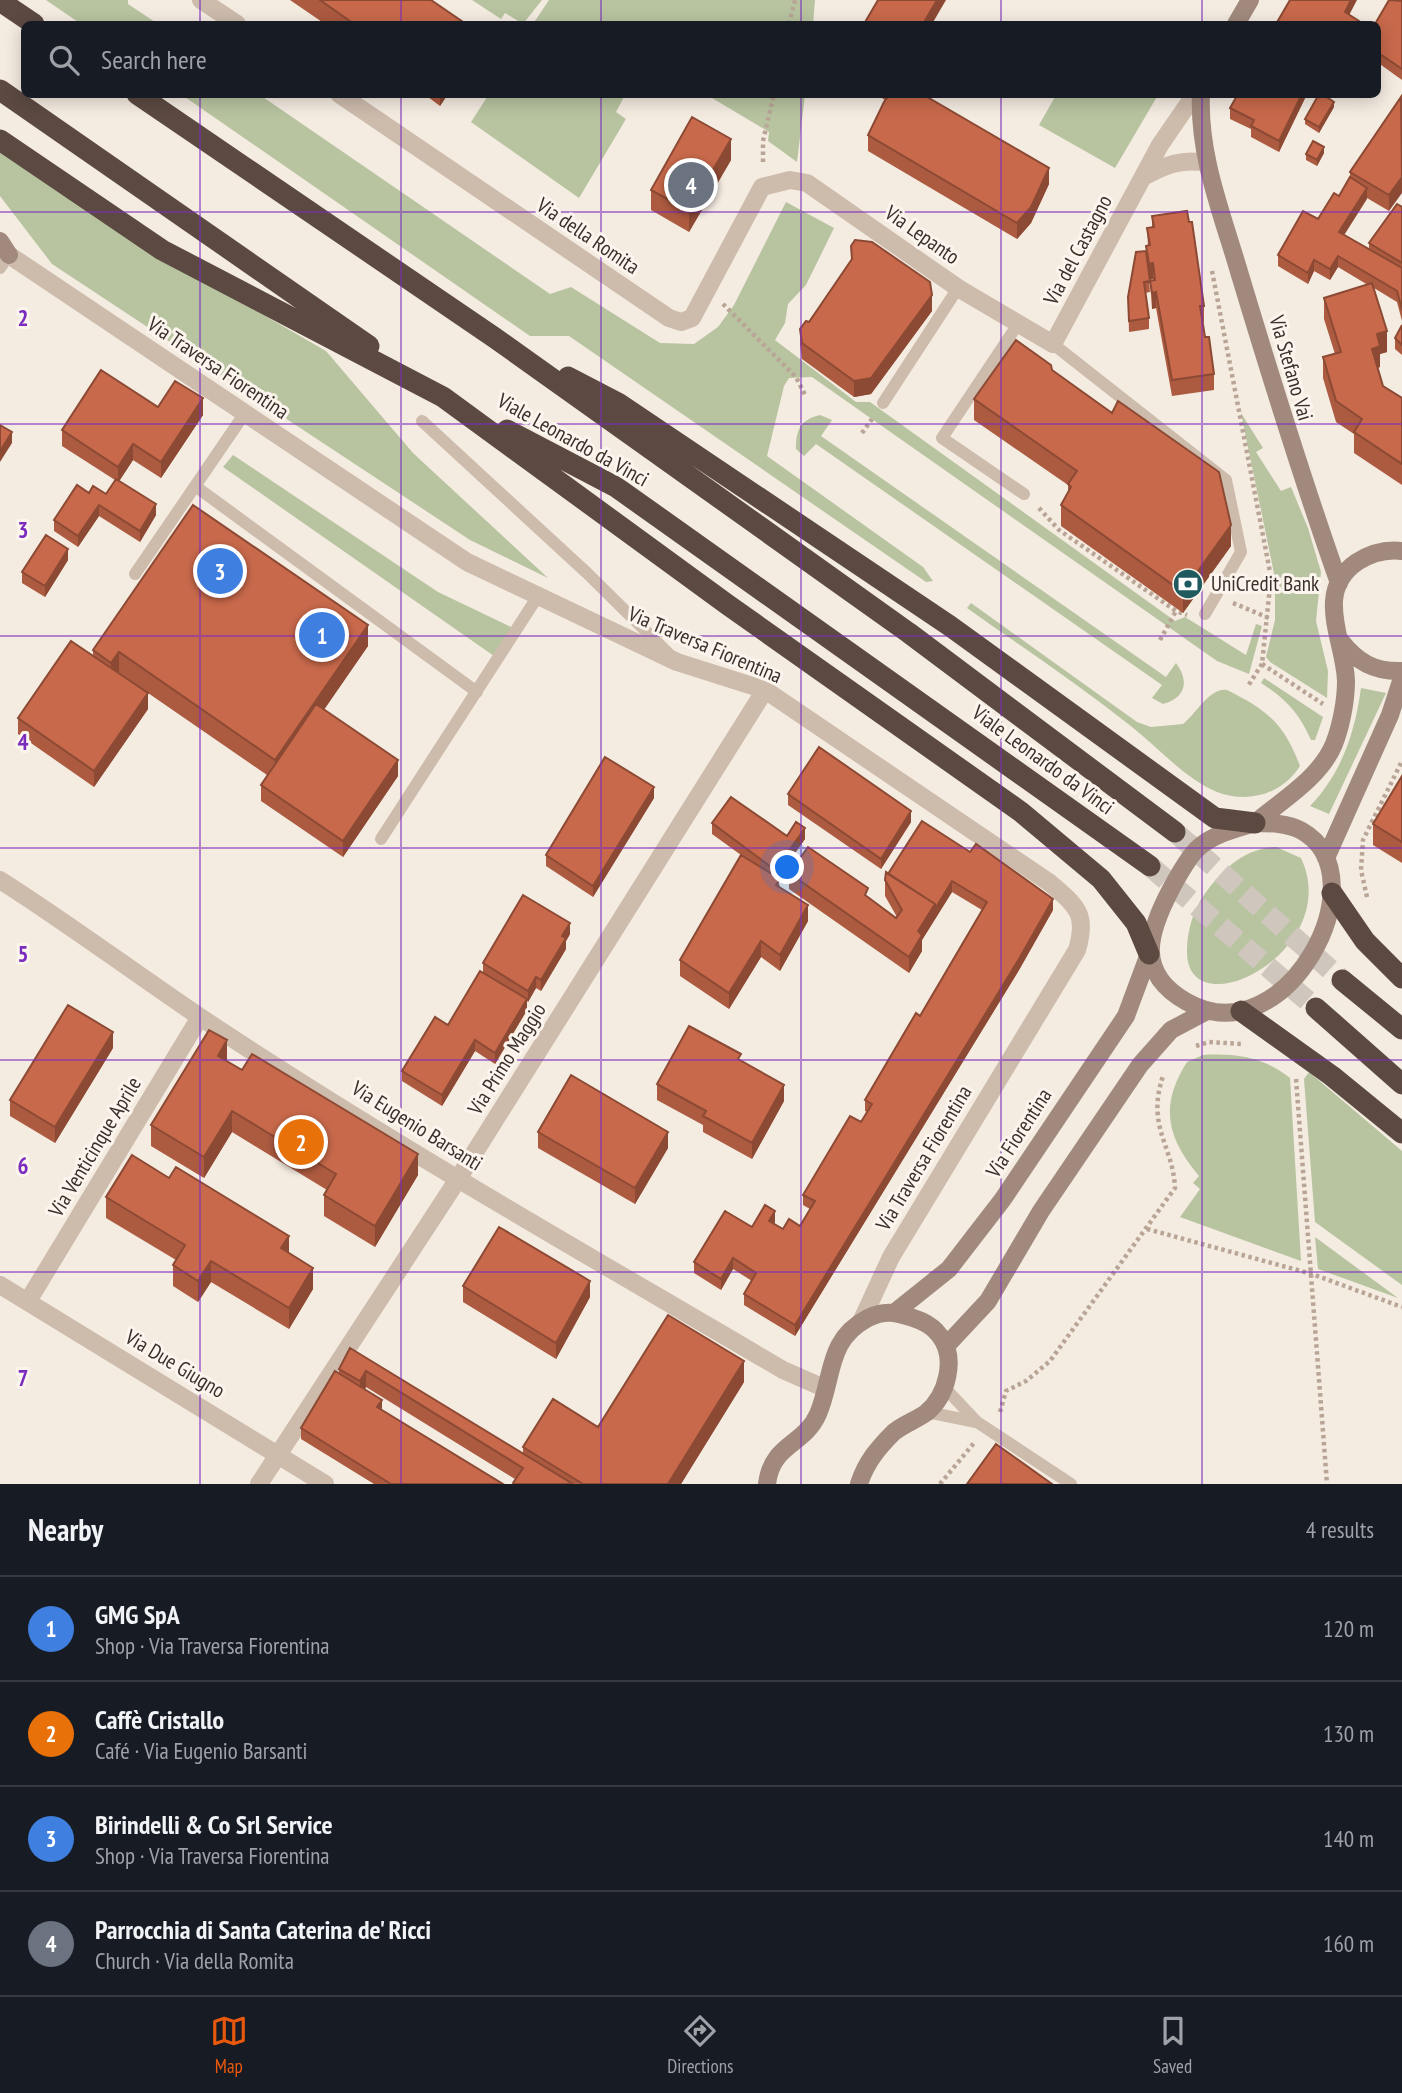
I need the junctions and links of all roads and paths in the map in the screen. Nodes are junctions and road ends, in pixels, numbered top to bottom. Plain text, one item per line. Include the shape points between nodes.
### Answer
1 (201, 0) edge
2 (795, 0) edge
3 (1250, 0) edge
4 (0, 1) edge
5 (30, 21) edge
6 (232, 21) edge
7 (790, 21) edge
8 (1238, 21) edge
9 (0, 90) edge
10 (143, 98) edge
11 (345, 98) edge
12 (773, 98) edge
13 (1192, 98) edge
14 (1201, 98) edge
15 (0, 140) edge
16 (1208, 163) junction
17 (1143, 177) junction
18 (762, 187) junction
19 (3, 255) edge
20 (1210, 265) dead end
21 (958, 288) junction
22 (706, 293) junction
23 (1018, 324) junction
24 (495, 338) junction
25 (1053, 344) junction
26 (443, 397) junction
27 (806, 397) dead end
28 (883, 403) dead end
29 (1238, 410) dead end
30 (245, 413) junction
31 (422, 421) dead end
32 (195, 486) junction
33 (1024, 494) joint
34 (1402, 551) edge
35 (135, 574) dead end
36 (1339, 583) junction
37 (1216, 595) junction
38 (538, 596) junction
39 (1176, 611) junction
40 (1205, 614) joint
41 (1269, 618) dead end
42 (1160, 640) dead end
43 (1340, 640) junction
44 (677, 662) junction
45 (1262, 664) dead end
46 (1402, 671) edge
47 (1402, 678) edge
48 (765, 690) junction
49 (477, 692) junction
50 (1343, 711) junction
51 (1402, 761) edge
52 (1255, 822) junction
53 (1175, 832) tunnel mouth
54 (381, 839) dead end
55 (1326, 858) junction
56 (1150, 866) tunnel mouth
57 (0, 880) edge
58 (1332, 893) junction
59 (1365, 941) junction
60 (1149, 954) junction
61 (1402, 978) edge
62 (1342, 980) tunnel mouth
63 (1316, 1008) tunnel mouth
64 (1241, 1011) junction
65 (1205, 1012) junction
66 (200, 1017) junction
67 (1402, 1029) edge
68 (1278, 1037) junction
69 (1185, 1049) dead end
70 (1295, 1070) dead end
71 (1164, 1072) dead end
72 (1402, 1084) edge
73 (1402, 1133) edge
74 (458, 1179) junction
75 (1147, 1229) junction
76 (1312, 1274) junction
77 (0, 1285) edge
78 (28, 1301) junction
79 (1402, 1307) edge
80 (894, 1313) junction
81 (861, 1322) junction
82 (946, 1346) junction
83 (824, 1388) junction
84 (945, 1388) junction
85 (1006, 1391) dead end
86 (927, 1412) junction
87 (977, 1422) junction
88 (279, 1454) junction
89 (259, 1484) edge
90 (325, 1484) edge
91 (766, 1484) edge
92 (859, 1484) edge
93 (1071, 1484) edge
94 (1327, 1484) edge

1 - 6 street
2 - 7 path
3 - 8 street
4 - 5 highway
9 - 26 highway, Viale Leonardo da Vinci
10 - 24 highway, Viale Leonardo da Vinci
11 - 22 street, Via della Romita via 669,318 681,322 692,318
12 - 18 path via 763,141
13 - 17 street, Via del Castagno
14 - 16 street
15 - 26 highway via 162,250
16 - 17 street via 1187,159
16 - 36 street, Via Stefano Vai via 1290,445
17 - 25 street, Via del Castagno
18 - 21 street, Via Lepanto via 790,180 807,183
18 - 22 street, Via della Romita
19 - 30 street, Via Traversa Fiorentina
20 - 29 path
21 - 23 street, Via Lepanto
21 - 28 lane
22 - 27 path via 721,302 796,377
23 - 25 street, Via Lepanto
23 - 33 lane via 942,438
24 - 52 highway via 629,411 950,626 1215,818
24 - 53 highway, Viale Leonardo da Vinci via 909,633
25 - 37 lane via 1226,480 1241,552
26 - 56 highway, Viale Leonardo da Vinci via 616,487
26 - 60 highway via 1021,812 1101,879 1136,923
30 - 32 lane
30 - 38 street, Via Traversa Fiorentina via 467,562
31 - 44 lane
32 - 35 lane
32 - 49 lane
33 - 39 path via 1059,530
34 - 36 street via 1369,554 1351,566
36 - 43 street via 1333,621
37 - 40 lane
37 - 41 path
38 - 44 street, Via Traversa Fiorentina
38 - 49 lane
39 - 40 path
39 - 42 path
43 - 46 street via 1367,666
43 - 50 street via 1346,681
44 - 48 street, Via Traversa Fiorentina
45 - 50 path via 1328,708
47 - 55 street
48 - 74 street, Via Primo Maggio
48 - 81 street, Via Traversa Fiorentina via 1050,883 1077,907 1084,928 1077,950 891,1257
49 - 54 lane
50 - 52 street via 1333,746 1315,773
51 - 59 path via 1363,840 1361,870 1373,928
52 - 55 street via 1302,831
52 - 60 street via 1221,833 1198,849 1158,912
55 - 58 street
57 - 66 street, Via Eugenio Barsanti
58 - 59 highway
58 - 64 street via 1329,917 1310,959 1274,998
59 - 61 highway
60 - 65 street via 1170,992
60 - 80 street, Via Fiorentina via 1126,1016 1003,1199 949,1269
62 - 67 highway
63 - 72 highway
64 - 65 street
64 - 68 highway
65 - 82 street via 1171,1030 1140,1065 1041,1211 988,1301
66 - 74 street, Via Eugenio Barsanti
66 - 78 street, Via Venticinque Aprile
68 - 69 path via 1264,1051 1228,1042
68 - 73 highway
70 - 76 path
71 - 75 path via 1158,1089 1157,1126 1175,1188
74 - 83 street, Via Eugenio Barsanti via 783,1370
74 - 88 street, Via Primo Maggio
75 - 76 path
75 - 85 path via 1049,1361
76 - 79 path
76 - 94 path
77 - 78 street, Via Due Giugno
78 - 88 street, Via Due Giugno
80 - 81 street, Via Fiorentina via 879,1313
80 - 82 street via 922,1321
81 - 83 street via 847,1332
82 - 84 street
83 - 91 street via 818,1414 803,1435 774,1457
84 - 86 street
84 - 87 lane
86 - 87 lane
86 - 92 street via 897,1430 877,1450
87 - 93 lane
88 - 89 street, Via Primo Maggio
88 - 90 street, Via Due Giugno

